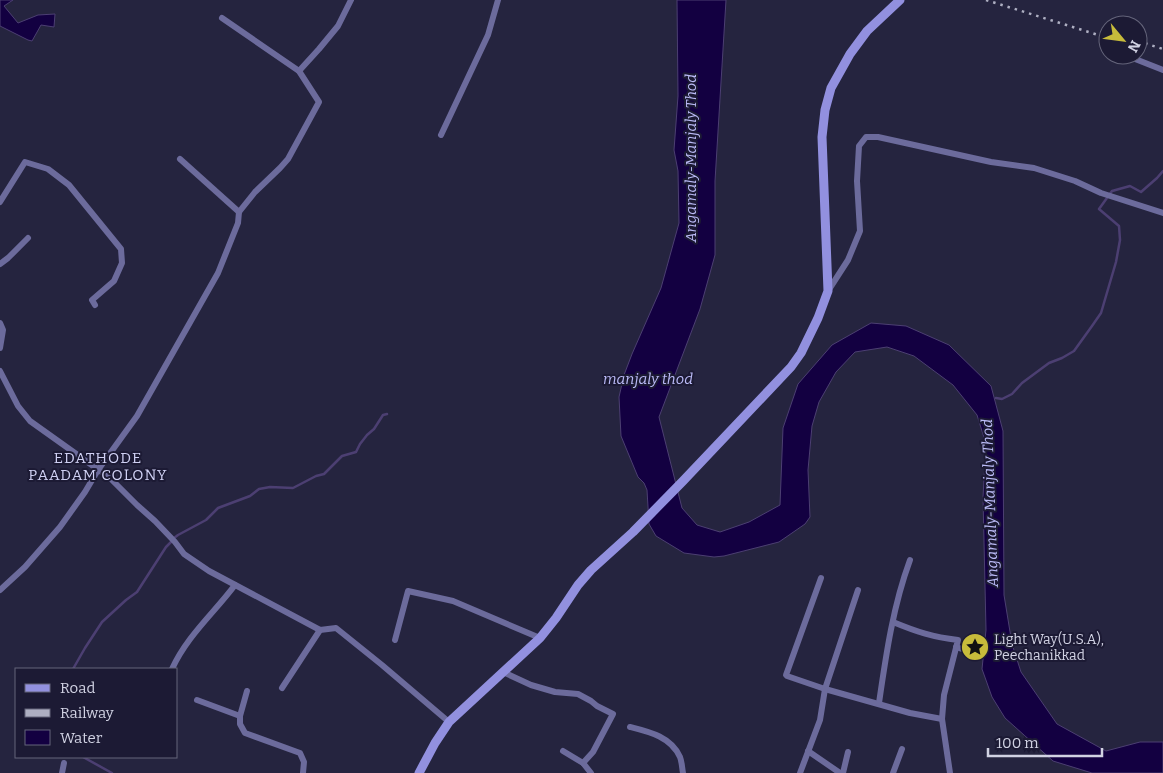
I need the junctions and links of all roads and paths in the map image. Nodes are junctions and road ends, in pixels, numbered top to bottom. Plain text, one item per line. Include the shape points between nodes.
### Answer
1 (498, 0) edge
2 (900, 0) edge
3 (348, 1) edge
4 (222, 18) dead end
5 (1148, 64) edge
6 (1163, 70) edge
7 (299, 71) junction
8 (441, 136) dead end
9 (180, 160) dead end
10 (0, 202) edge
11 (239, 212) junction
12 (1163, 213) edge
13 (28, 238) dead end
14 (0, 264) edge
15 (828, 291) junction
16 (95, 305) dead end
17 (0, 323) edge
18 (0, 348) edge
19 (0, 371) edge
20 (98, 470) junction
21 (910, 560) dead end
22 (821, 578) dead end
23 (236, 585) junction
24 (0, 590) edge
25 (858, 590) dead end
26 (893, 622) junction
27 (320, 630) junction
28 (540, 638) junction
29 (395, 640) dead end
30 (956, 647) junction
31 (974, 653) dead end
32 (173, 668) edge
33 (503, 672) junction
34 (282, 688) dead end
35 (825, 689) junction
36 (247, 691) dead end
37 (197, 700) dead end
38 (879, 703) junction
39 (240, 716) junction
40 (942, 719) junction
41 (448, 722) junction
42 (630, 727) dead end
43 (902, 749) dead end
44 (563, 751) dead end
45 (808, 751) junction
46 (848, 752) dead end
47 (64, 763) dead end
48 (584, 763) junction
49 (62, 773) edge
50 (303, 773) edge
51 (419, 773) edge
52 (592, 773) edge
53 (683, 773) edge
54 (800, 773) edge
55 (842, 773) edge
56 (893, 773) edge
57 (950, 773) edge

1 - 8 street via 488,35
2 - 15 main road via 867,31 850,54 832,88 825,110 822,137
3 - 7 street via 338,26
4 - 7 street
5 - 6 street
7 - 11 street via 319,102 288,159
9 - 11 street
10 - 16 street via 25,162 48,169 69,185 120,249 122,263 114,281 92,300
11 - 20 street via 238,223 218,273 137,416
12 - 15 street via 1034,168 866,137 859,146 860,231 848,260
13 - 14 street
15 - 28 main road via 801,353 791,366 633,532 591,570
17 - 18 street via 4,330
19 - 20 street via 18,406 30,420
20 - 23 street via 156,521 184,554
20 - 24 street via 60,527
21 - 26 street
22 - 35 street via 786,675
23 - 27 street
23 - 32 street via 186,644
25 - 35 street
26 - 30 street via 915,631 958,640
26 - 38 street
27 - 34 street
27 - 41 street via 336,628
28 - 29 street via 453,601 408,590
28 - 33 main road
30 - 31 street
30 - 40 street via 944,695
33 - 41 main road
33 - 48 street via 531,685 578,694 613,714
35 - 38 street
35 - 45 street via 820,720
36 - 39 street
37 - 39 street
38 - 40 street
39 - 50 street via 245,732 300,753 304,762
40 - 57 street
41 - 51 main road
42 - 53 street via 670,742 680,757
43 - 56 street
44 - 48 street
45 - 54 street
45 - 55 street
46 - 55 street
47 - 49 street
48 - 52 street

